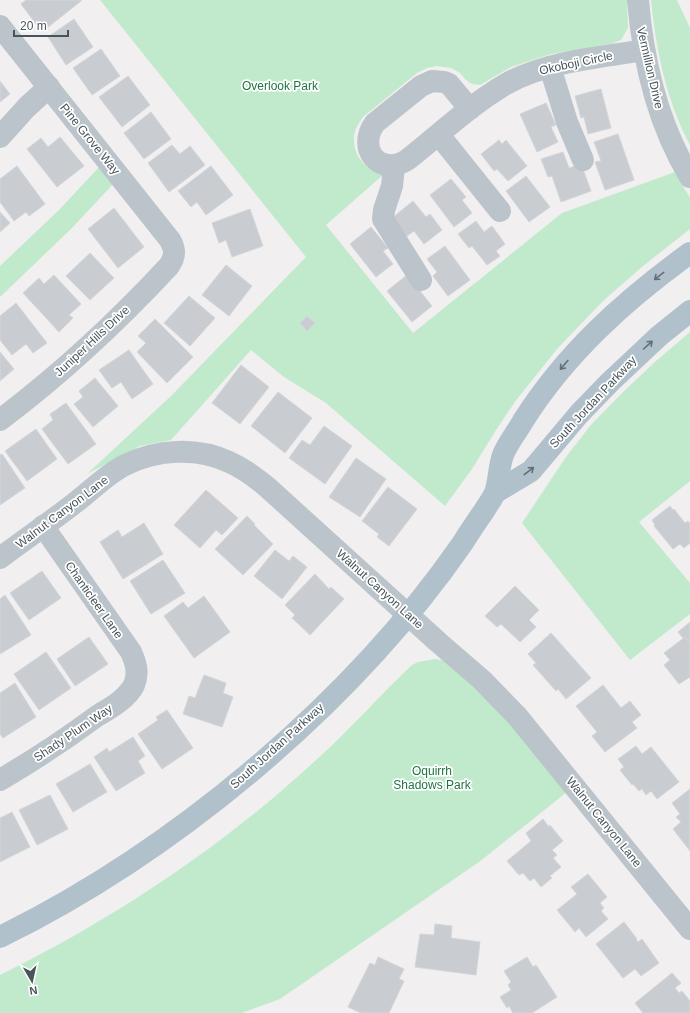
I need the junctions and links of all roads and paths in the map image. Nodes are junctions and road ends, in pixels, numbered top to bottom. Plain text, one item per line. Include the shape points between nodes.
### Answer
1 (638, 0) edge
2 (0, 26) edge
3 (644, 50) junction
4 (550, 67) junction
5 (49, 88) junction
6 (470, 109) junction
7 (439, 135) junction
8 (0, 137) edge
9 (583, 160) dead end
10 (394, 166) junction
11 (690, 177) edge
12 (500, 211) dead end
13 (175, 253) joint
14 (690, 253) edge
15 (421, 280) dead end
16 (690, 311) edge
17 (0, 420) edge
18 (496, 492) junction
19 (43, 526) junction
20 (0, 558) edge
21 (408, 614) junction
22 (136, 677) joint
23 (0, 780) edge
24 (690, 928) edge
25 (0, 937) edge

1 - 3 street, Vermillion Drive
2 - 5 street, Pine Grove Way
3 - 4 street, Okoboji Circle
3 - 11 street, Vermillion Drive via 661,114 673,145
4 - 6 street, Okoboji Circle via 507,84
4 - 9 street via 567,122
5 - 8 street via 27,107
5 - 13 street, Pine Grove Way via 170,240
6 - 7 street, Okoboji Circle
6 - 10 street via 454,88 444,82 432,81 421,86 370,129 367,144 373,158 386,166
7 - 10 street, Okoboji Circle via 407,160
7 - 12 street
10 - 15 street via 392,186 383,219
13 - 17 street, Juniper Hills Drive via 169,266 108,328 63,369
14 -> 18 main road, South Jordan Parkway via 616,312 553,378 503,455
18 -> 16 main road, South Jordan Parkway via 531,471 574,419 610,382 654,340
18 - 21 main road, South Jordan Parkway via 461,546
19 - 20 street, Walnut Canyon Lane
19 - 21 street, Walnut Canyon Lane via 126,465 172,452 214,456 255,477
19 - 22 street, Chanticleer Lane via 131,652 135,660
21 - 24 street, Walnut Canyon Lane via 482,680 517,716
21 - 25 main road, South Jordan Parkway via 383,644 328,700 236,783 170,834 103,879
22 - 23 street, Shady Plum Way via 123,698 68,738

